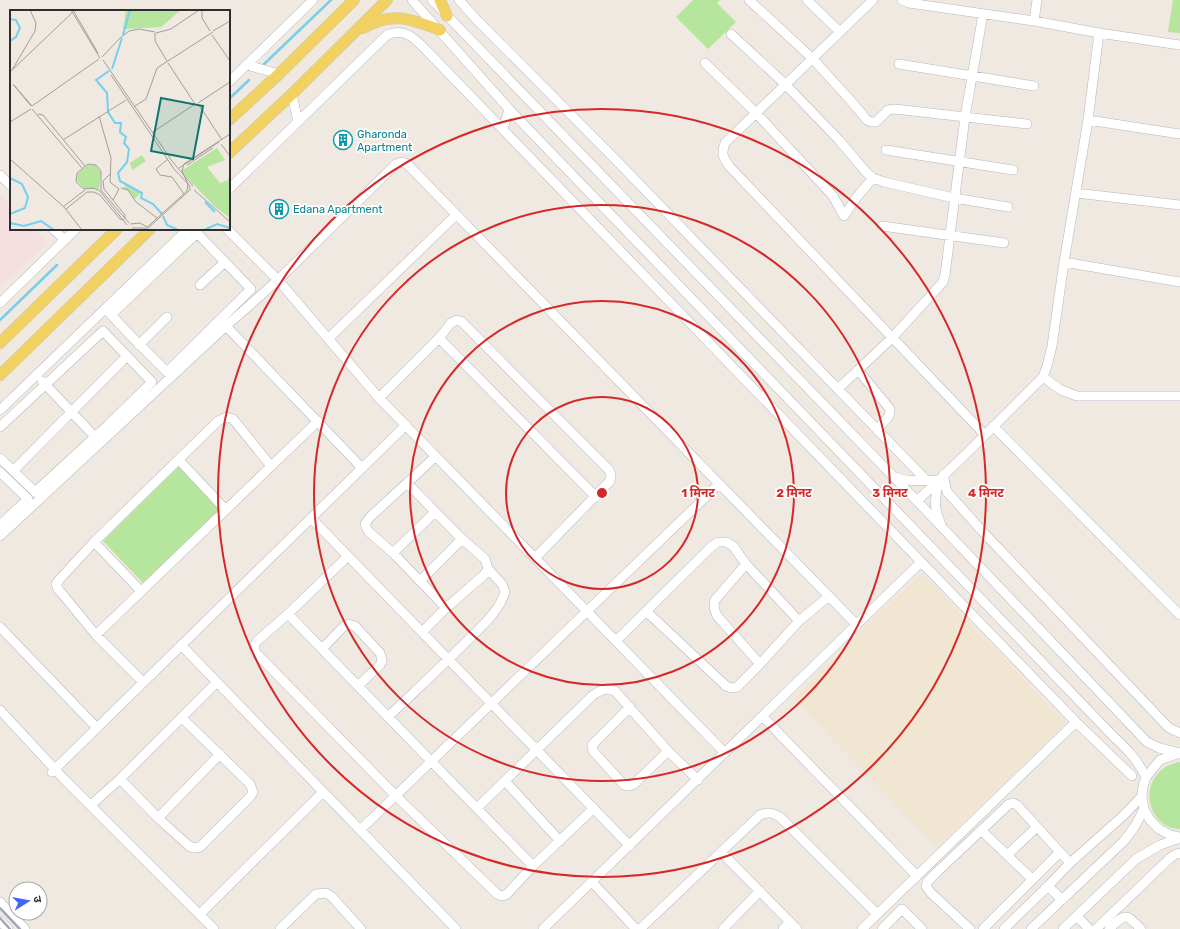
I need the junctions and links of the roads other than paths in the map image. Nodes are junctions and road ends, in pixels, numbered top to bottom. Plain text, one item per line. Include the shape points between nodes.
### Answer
1 (313, 0) edge
2 (354, 0) edge
3 (387, 0) edge
4 (412, 0) edge
5 (432, 0) edge
6 (440, 0) edge
7 (459, 0) edge
8 (749, 0) edge
9 (807, 0) edge
10 (873, 0) edge
11 (902, 0) edge
12 (1037, 0) edge
13 (983, 14) junction
14 (447, 16) junction
15 (1034, 21) junction
16 (440, 30) junction
17 (354, 32) junction
18 (840, 32) junction
19 (1099, 33) junction
20 (731, 34) dead end
21 (1180, 45) edge
22 (812, 58) junction
23 (705, 63) dead end
24 (899, 64) dead end
25 (247, 65) junction
26 (279, 74) junction
27 (973, 77) junction
28 (230, 81) edge
29 (785, 84) junction
30 (1034, 86) dead end
31 (292, 94) junction
32 (509, 109) junction
33 (756, 113) junction
34 (965, 117) junction
35 (230, 119) edge
36 (1088, 120) junction
37 (298, 122) junction
38 (1027, 124) dead end
39 (503, 129) junction
40 (1180, 134) edge
41 (886, 150) dead end
42 (230, 152) edge
43 (959, 162) junction
44 (1013, 170) dead end
45 (0, 175) edge
46 (873, 178) junction
47 (10, 185) edge
48 (230, 188) edge
49 (1076, 193) junction
50 (954, 198) junction
51 (1180, 205) edge
52 (1008, 207) dead end
53 (456, 215) junction
54 (882, 226) dead end
55 (54, 230) edge
56 (75, 230) edge
57 (116, 230) edge
58 (149, 230) edge
59 (187, 230) edge
60 (228, 230) edge
61 (196, 231) edge
62 (949, 235) junction
63 (65, 240) junction
64 (1004, 243) dead end
65 (225, 262) junction
66 (1064, 262) junction
67 (278, 280) junction
68 (1180, 282) edge
69 (200, 285) dead end
70 (0, 304) edge
71 (109, 312) junction
72 (167, 317) dead end
73 (226, 326) junction
74 (329, 338) junction
75 (439, 338) junction
76 (892, 338) junction
77 (0, 343) edge
78 (139, 345) junction
79 (127, 356) junction
80 (858, 370) junction
81 (0, 375) edge
82 (37, 375) junction
83 (1042, 377) junction
84 (45, 385) junction
85 (838, 389) junction
86 (1180, 396) edge
87 (379, 398) junction
88 (0, 410) edge
89 (71, 412) junction
90 (318, 421) junction
91 (406, 425) junction
92 (993, 426) junction
93 (0, 427) edge
94 (878, 430) junction
95 (985, 435) junction
96 (97, 440) junction
97 (436, 456) junction
98 (0, 458) edge
99 (179, 460) junction
100 (271, 466) junction
101 (362, 468) junction
102 (12, 471) junction
103 (0, 472) edge
104 (890, 474) junction
105 (941, 477) junction
106 (926, 480) junction
107 (407, 483) junction
108 (719, 484) junction
109 (596, 497) junction
110 (917, 501) junction
111 (226, 510) junction
112 (435, 512) junction
113 (311, 518) junction
114 (0, 525) edge
115 (945, 531) junction
116 (0, 536) edge
117 (462, 539) junction
118 (94, 542) junction
119 (393, 553) junction
120 (348, 556) junction
121 (535, 558) junction
122 (921, 562) junction
123 (746, 564) junction
124 (488, 569) junction
125 (420, 581) junction
126 (141, 591) junction
127 (829, 596) junction
128 (446, 608) junction
129 (587, 611) junction
130 (646, 611) junction
131 (288, 614) junction
132 (1180, 615) edge
133 (799, 621) junction
134 (857, 625) junction
135 (0, 627) edge
136 (422, 632) junction
137 (96, 635) junction
138 (616, 641) junction
139 (181, 645) junction
140 (322, 649) junction
141 (448, 659) junction
142 (760, 664) junction
143 (1056, 677) junction
144 (143, 682) junction
145 (217, 682) junction
146 (358, 686) junction
147 (1044, 689) junction
148 (492, 704) junction
149 (630, 707) junction
150 (0, 710) edge
151 (388, 717) junction
152 (763, 717) junction
153 (182, 718) junction
154 (1076, 722) junction
155 (97, 728) junction
156 (1180, 733) edge
157 (537, 751) junction
158 (668, 751) junction
159 (725, 753) junction
160 (1180, 753) edge
161 (220, 754) junction
162 (432, 761) junction
163 (53, 771) junction
164 (1132, 776) dead end
165 (1146, 777) junction
166 (120, 779) junction
167 (698, 780) junction
168 (505, 782) junction
169 (323, 792) junction
170 (396, 796) junction
171 (1142, 796) junction
172 (91, 805) junction
173 (477, 808) junction
174 (594, 808) junction
175 (1144, 809) junction
176 (158, 818) junction
177 (1037, 827) junction
178 (360, 830) junction
179 (981, 830) junction
180 (1180, 837) edge
181 (560, 841) junction
182 (630, 846) junction
183 (721, 852) junction
184 (1060, 852) junction
185 (1180, 853) edge
186 (1007, 855) junction
187 (1070, 863) junction
188 (533, 866) junction
189 (917, 876) junction
190 (1032, 879) junction
191 (592, 882) junction
192 (1048, 886) junction
193 (760, 891) junction
194 (1062, 900) junction
195 (0, 902) edge
196 (200, 914) junction
197 (877, 914) junction
198 (1077, 916) junction
199 (0, 921) edge
200 (790, 922) junction
201 (8, 929) edge
202 (25, 929) edge
203 (214, 929) edge
204 (280, 929) edge
205 (361, 929) edge
206 (456, 929) edge
207 (543, 929) edge
208 (636, 929) edge
209 (640, 929) edge
210 (723, 929) edge
211 (783, 929) edge
212 (797, 929) edge
213 (862, 929) edge
214 (882, 929) edge
215 (922, 929) edge
216 (970, 929) edge
217 (983, 929) edge
218 (1004, 929) edge
219 (1031, 929) edge
220 (1063, 929) edge
221 (1089, 929) edge
222 (1096, 929) edge
223 (1109, 929) edge
224 (1141, 929) edge

1 - 25 street
2 - 26 main road
3 - 17 main road
4 - 16 street
5 - 14 street
6 - 14 main road
7 - 85 street
8 - 22 street
9 - 18 street
10 - 18 street
11 - 13 street
12 - 15 street
13 - 15 street
13 - 27 street
14 - 104 street
15 - 19 street
16 - 17 main road via 414,20 387,18
16 - 32 street
17 - 31 main road
18 - 22 street
19 - 21 street
19 - 36 street
20 - 29 street
22 - 29 street
22 - 34 street via 871,122 876,122 892,109
23 - 33 street
24 - 27 street
25 - 26 street
25 - 28 street
26 - 35 main road
27 - 30 street
27 - 34 street
29 - 33 street
29 - 46 street
31 - 37 street
31 - 42 main road
32 - 39 street
32 - 143 street
33 - 46 street via 833,196 844,216
33 - 76 street via 725,143 724,158
34 - 38 street
34 - 43 street
36 - 40 street
36 - 49 street
37 - 39 street via 387,36 395,32 413,38
37 - 48 street
39 - 122 street
41 - 43 street
43 - 44 street
43 - 50 street
45 - 47 street
46 - 50 street
49 - 51 street
49 - 66 street
50 - 52 street
50 - 62 street
53 - 67 street via 406,164 396,164
53 - 74 street
53 - 108 street
54 - 62 street
55 - 63 street
56 - 63 street
57 - 77 main road
58 - 81 main road
59 - 71 street
60 - 67 street
61 - 65 street
61 - 71 street
62 - 64 street
62 - 76 street via 943,282
63 - 70 street
65 - 69 street
65 - 78 street via 251,289 167,372
66 - 68 street
66 - 83 street via 1052,346
67 - 73 street
67 - 74 street
71 - 78 street
71 - 82 street
72 - 78 street
73 - 90 street
73 - 96 street
74 - 87 street
75 - 87 street
75 - 109 street
75 - 109 street via 451,323 461,321 609,470 610,481
76 - 80 street
76 - 95 street
79 - 84 street via 103,331
79 - 89 street
79 - 96 street via 152,382
80 - 85 street
80 - 94 street via 890,408 889,416
82 - 84 street
82 - 88 street
83 - 86 street via 1061,390 1077,396
83 - 92 street
84 - 89 street
84 - 93 street
85 - 94 street
87 - 91 street
89 - 96 street
89 - 102 street
90 - 100 street
90 - 101 street
91 - 97 street
91 - 101 street
92 - 95 street
92 - 132 street
94 - 106 street
95 - 105 street
96 - 102 street via 35,492
96 - 116 street
97 - 107 street
97 - 121 street
98 - 102 street
99 - 100 street via 218,421 226,417 234,419
99 - 111 street
99 - 118 street
100 - 111 street
101 - 113 street
103 - 114 street via 28,499
104 - 106 street via 903,480
104 - 110 street
105 - 106 street
105 - 110 street
105 - 115 street via 935,495 937,517
105 - 156 street via 947,492 983,532 1169,728
107 - 112 street
107 - 119 street via 365,524 368,531
108 - 127 street
108 - 129 street
109 - 121 street
110 - 115 street
111 - 126 street
112 - 117 street
112 - 119 street
113 - 120 street
113 - 139 street
115 - 160 street via 1147,742
117 - 124 street via 485,559
117 - 125 street
118 - 126 street
118 - 137 street via 56,584
119 - 125 street
120 - 131 street
120 - 136 street
121 - 129 street
122 - 134 street
122 - 147 street
123 - 130 street via 733,546 726,542 718,542
123 - 133 street
123 - 142 street via 715,600 714,605 718,617
124 - 128 street
124 - 141 street via 502,584 505,592 503,600 495,612
125 - 128 street
126 - 137 street
127 - 133 street
127 - 134 street
128 - 136 street
129 - 138 street
129 - 148 street
130 - 138 street
130 - 142 street via 730,688 737,687
131 - 140 street
131 - 170 street via 258,641 254,648 256,654
133 - 142 street
134 - 152 street
135 - 155 street
136 - 141 street
137 - 144 street
138 - 159 street
139 - 144 street
139 - 145 street
140 - 146 street
140 - 146 street via 343,627 348,624 355,626 380,653 382,661
141 - 148 street
141 - 151 street
143 - 147 street
143 - 165 street via 1130,752
144 - 155 street
145 - 153 street
145 - 169 street
146 - 151 street
147 - 154 street
148 - 157 street
148 - 162 street
149 - 157 street via 615,691 608,688 602,690 592,696
149 - 158 street
149 - 158 street via 595,742 592,746 593,751 624,785 629,786
150 - 163 street
151 - 162 street
152 - 159 street
152 - 189 street
153 - 161 street
153 - 166 street
154 - 164 street
154 - 189 street
155 - 163 street
157 - 168 street
157 - 174 street
158 - 167 street
159 - 167 street
160 - 165 street via 1160,760
161 - 176 street
161 - 176 street via 250,784 253,792 250,797 200,847 189,846
162 - 170 street
162 - 173 street
163 - 172 street
165 - 171 street
166 - 172 street
166 - 176 street
167 - 182 street
168 - 173 street
168 - 181 street
169 - 178 street
169 - 196 street
170 - 178 street
170 - 188 street via 497,894 506,894
171 - 175 street
171 - 187 street
172 - 196 street
173 - 188 street
174 - 181 street
174 - 182 street
175 - 180 street via 1159,829
175 - 194 street via 1124,841
177 - 179 street via 1013,803 1005,807
177 - 184 street
177 - 186 street
178 - 206 street
179 - 186 street
179 - 216 street via 926,886
180 - 198 street via 1160,844 1136,859
181 - 188 street
182 - 191 street
183 - 193 street
183 - 197 street via 760,815 773,813
183 - 209 street
184 - 187 street
184 - 190 street
185 - 222 street via 1170,858
186 - 190 street
187 - 192 street
189 - 197 street
190 - 217 street
191 - 207 street
191 - 208 street
192 - 194 street
192 - 218 street
193 - 200 street
193 - 210 street
194 - 219 street
195 - 202 street
196 - 203 street
197 - 213 street
198 - 220 street
198 - 221 street
199 - 201 street
200 - 211 street
200 - 212 street
204 - 205 street via 316,894 326,893
214 - 215 street via 902,909
223 - 224 street via 1126,916

